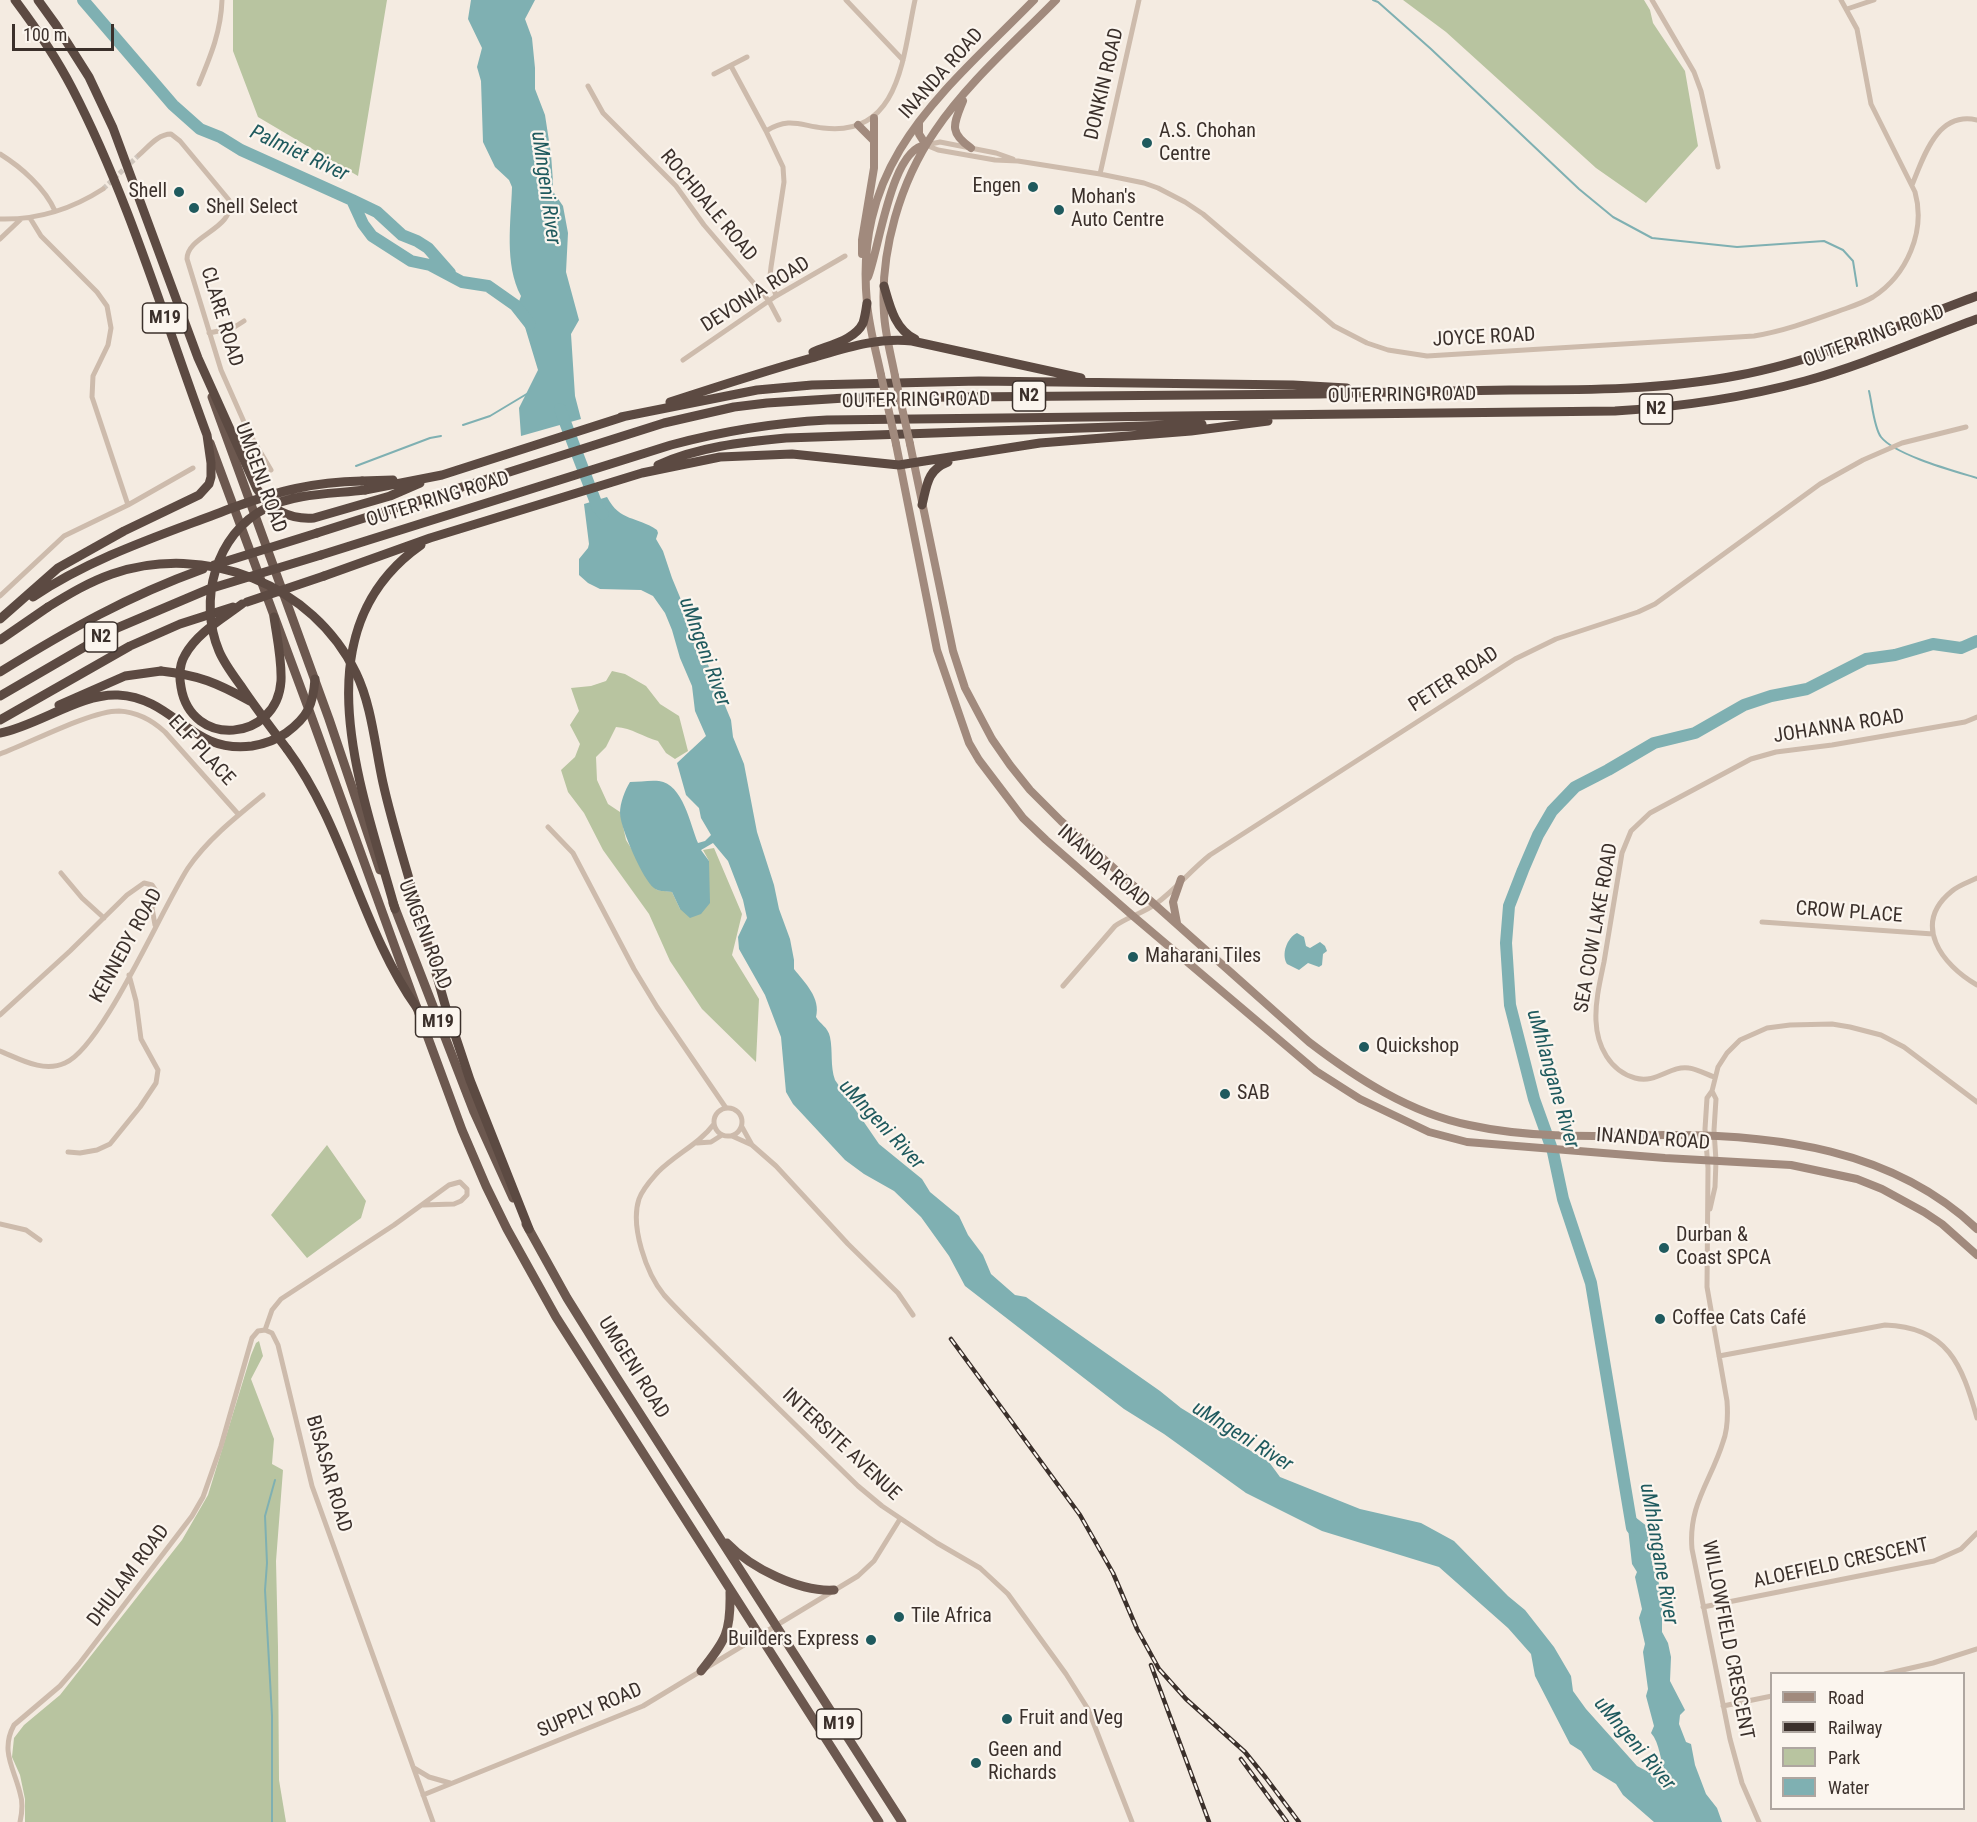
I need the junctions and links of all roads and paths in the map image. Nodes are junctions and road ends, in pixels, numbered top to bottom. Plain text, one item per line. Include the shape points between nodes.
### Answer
1 (15, 0) edge
2 (38, 0) edge
3 (222, 0) edge
4 (846, 0) edge
5 (915, 0) edge
6 (1034, 0) edge
7 (1056, 0) edge
8 (1139, 0) edge
9 (1652, 0) edge
10 (1841, 0) edge
11 (1874, 0) edge
12 (1846, 9) junction
13 (747, 57) dead end
14 (903, 60) junction
15 (730, 66) junction
16 (714, 74) dead end
17 (199, 84) dead end
18 (588, 86) dead end
19 (966, 94) junction
20 (874, 117) junction
21 (920, 119) junction
22 (1977, 120) edge
23 (858, 125) junction
24 (766, 131) junction
25 (873, 140) junction
26 (926, 145) junction
27 (971, 148) junction
28 (0, 154) edge
29 (139, 155) tunnel mouth
30 (1018, 161) junction
31 (1718, 167) dead end
32 (1100, 174) junction
33 (1912, 185) junction
34 (103, 189) tunnel mouth
35 (55, 211) junction
36 (30, 218) junction
37 (0, 219) edge
38 (21, 219) junction
39 (0, 239) edge
40 (845, 256) dead end
41 (866, 282) junction
42 (884, 286) junction
43 (776, 296) junction
44 (1977, 296) edge
45 (769, 301) junction
46 (867, 303) junction
47 (1977, 319) edge
48 (780, 320) dead end
49 (244, 321) dead end
50 (209, 333) junction
51 (888, 339) junction
52 (873, 341) junction
53 (925, 344) junction
54 (198, 358) junction
55 (683, 360) dead end
56 (772, 369) junction
57 (1107, 382) junction
58 (1397, 391) junction
59 (659, 408) junction
60 (1322, 416) junction
61 (1243, 423) junction
62 (1966, 427) dead end
63 (207, 435) junction
64 (967, 455) junction
65 (675, 462) junction
66 (914, 464) junction
67 (899, 465) junction
68 (193, 468) dead end
69 (271, 470) dead end
70 (436, 476) junction
71 (363, 485) junction
72 (128, 505) junction
73 (922, 506) junction
74 (430, 538) junction
75 (0, 596) edge
76 (245, 603) junction
77 (18, 604) junction
78 (274, 617) junction
79 (0, 619) edge
80 (0, 640) edge
81 (0, 672) edge
82 (315, 679) junction
83 (0, 696) edge
84 (252, 702) junction
85 (309, 710) junction
86 (1977, 717) edge
87 (0, 720) edge
88 (0, 732) edge
89 (0, 754) edge
90 (1712, 781) joint
91 (263, 795) dead end
92 (239, 815) junction
93 (548, 827) dead end
94 (61, 873) dead end
95 (1977, 878) edge
96 (1181, 879) junction
97 (1156, 904) junction
98 (395, 909) junction
99 (1133, 916) junction
100 (104, 918) junction
101 (1762, 922) dead end
102 (1177, 923) junction
103 (155, 925) junction
104 (1933, 934) junction
105 (129, 975) junction
106 (1977, 985) edge
107 (1064, 986) dead end
108 (417, 1008) junction
109 (0, 1015) edge
110 (0, 1051) edge
111 (1714, 1077) junction
112 (1977, 1102) edge
113 (726, 1108) junction
114 (714, 1124) junction
115 (742, 1127) junction
116 (722, 1135) junction
117 (732, 1136) junction
118 (1710, 1137) junction
119 (696, 1143) junction
120 (752, 1145) junction
121 (68, 1152) dead end
122 (1707, 1161) junction
123 (1716, 1161) junction
124 (423, 1205) junction
125 (1708, 1216) junction
126 (0, 1224) edge
127 (529, 1229) junction
128 (1977, 1229) edge
129 (40, 1240) dead end
130 (1977, 1255) edge
131 (913, 1315) dead end
132 (265, 1330) junction
133 (1719, 1356) junction
134 (1977, 1418) edge
135 (900, 1519) junction
136 (711, 1526) junction
137 (1977, 1533) edge
138 (730, 1590) junction
139 (834, 1590) junction
140 (1703, 1607) junction
141 (775, 1625) junction
142 (759, 1635) junction
143 (1977, 1649) edge
144 (701, 1671) junction
145 (1895, 1672) edge
146 (1770, 1696) edge
147 (1723, 1706) junction
148 (413, 1767) junction
149 (451, 1784) junction
150 (423, 1795) junction
151 (20, 1822) edge
152 (433, 1822) edge
153 (879, 1822) edge
154 (902, 1822) edge
155 (1132, 1822) edge
156 (1759, 1822) edge

1 - 63 highway, UMGENI ROAD / M19 via 72,88 123,201
2 - 54 highway, UMGENI ROAD / M19 via 89,77 113,128
3 - 17 street via 218,34
4 - 14 street
5 - 14 street
6 - 21 main road, INANDA ROAD
7 - 19 main road, INANDA ROAD
8 - 32 street, DONKIN ROAD
9 - 31 street via 1694,72
10 - 12 street, JOYCE ROAD
11 - 12 street
12 - 33 street, JOYCE ROAD via 1857,30 1871,104
13 - 15 street
14 - 20 street via 892,94
15 - 16 street
15 - 24 street
18 - 45 street, ROCHDALE ROAD via 603,113 676,186
19 - 26 main road, INANDA ROAD
19 - 27 main road via 954,130
20 - 23 street
20 - 25 main road
21 - 26 main road via 919,134
21 - 41 main road, INANDA ROAD via 896,153 876,200
22 - 33 street via 1962,119 1945,126 1931,141
23 - 24 street via 827,128 787,122
23 - 25 main road
24 - 43 street via 784,172 770,276
25 - 41 main road via 874,168 862,240
26 - 27 street, JOYCE ROAD via 940,142
26 - 30 street, JOYCE ROAD
26 - 41 main road via 911,153 891,193
26 - 42 main road, INANDA ROAD via 901,201 889,242
27 - 30 street, JOYCE ROAD
28 - 35 street via 28,176
29 - 50 street, CLARE ROAD via 158,138 171,134 229,200 230,209 222,222 187,254
30 - 32 street, JOYCE ROAD
32 - 33 street, JOYCE ROAD via 1144,183 1185,202 1334,326 1388,350 1427,356 1735,338 1797,326 1863,302 1894,279 1905,265 1918,229 1918,202
34 - 35 street
35 - 36 street
36 - 38 street
36 - 72 street via 41,236 97,292 111,317 110,337 93,376 92,397
37 - 38 street
38 - 39 street
40 - 43 street, DEVONIA ROAD
41 - 46 main road, INANDA ROAD
42 - 51 main road, INANDA ROAD
42 - 53 highway via 899,326
43 - 45 street, DEVONIA ROAD
44 - 58 highway, OUTER RING ROAD / N2 via 1804,358 1743,375 1621,390
45 - 48 street, ROCHDALE ROAD
45 - 55 street, DEVONIA ROAD
46 - 52 main road, INANDA ROAD
46 - 56 highway via 862,323 851,336
47 - 60 highway, OUTER RING ROAD / N2 via 1806,381 1703,404 1615,411
49 - 50 street via 233,328
50 - 69 street, CLARE ROAD via 234,400
51 - 52 highway
51 - 53 highway
51 - 66 main road, INANDA ROAD, bridge
52 - 56 highway
52 - 67 main road, INANDA ROAD, bridge
53 - 57 highway
54 - 70 highway via 257,489 284,514 302,519 320,517 390,496
54 - 82 highway, UMGENI ROAD / M19
56 - 59 highway
57 - 58 highway via 1293,384
57 - 59 highway via 812,385 757,390
58 - 81 highway, OUTER RING ROAD / N2, bridge via 835,398 734,407 664,423 203,568 97,614
59 - 70 highway
60 - 61 highway
60 - 83 highway, OUTER RING ROAD / N2, bridge via 827,420 718,433 209,589 117,628
61 - 64 highway via 1191,431 1040,442
61 - 65 highway via 786,438 719,446
62 - 96 street, PETER ROAD via 1902,443 1863,460 1820,484 1655,604 1556,639 1515,659 1210,855
63 - 77 highway via 211,477 199,495 58,568
63 - 78 highway, UMGENI ROAD / M19
64 - 66 highway
64 - 73 highway via 939,465 929,478
65 - 67 highway via 792,454
65 - 74 highway
66 - 67 highway
66 - 73 main road, INANDA ROAD
67 - 99 main road, INANDA ROAD via 940,657 969,743 1023,818
68 - 72 street
70 - 71 highway
71 - 77 highway, bridge via 318,483 273,493 72,573
71 - 84 highway, bridge via 294,498 266,508 245,522 222,553 209,600 211,626 219,653
72 - 75 street via 64,536
73 - 97 main road, INANDA ROAD via 958,667 992,738 1030,790 1060,821
74 - 76 highway, bridge
74 - 98 highway via 394,568 370,597 363,610 348,679 349,720 358,775
76 - 78 highway via 204,633 181,665 186,704 205,724 232,731 254,724 270,711 281,681
76 - 87 highway via 180,624 130,646
77 - 79 highway
78 - 85 highway, UMGENI ROAD / M19
80 - 127 highway, bridge via 82,586 146,565 207,564 250,576 313,614 343,649 357,674 446,1008
82 - 85 highway
82 - 98 highway, UMGENI ROAD / M19
84 - 88 highway, bridge via 191,674 132,674
84 - 108 highway, bridge via 315,792 397,977
85 - 88 highway via 278,739 243,747 207,741 159,707 116,695 97,697
85 - 108 highway, UMGENI ROAD / M19
86 - 90 street, JOHANNA ROAD via 1762,755
89 - 92 street, ELF PLACE via 100,714 119,711 140,715 165,732
90 - 111 street, SEA COW LAKE ROAD via 1650,813 1626,840 1596,1023 1606,1055 1626,1074 1653,1079 1689,1068
91 - 92 street, KENNEDY ROAD
92 - 103 street, KENNEDY ROAD via 190,865
93 - 113 street via 573,853 640,979
94 - 100 street
95 - 104 street via 1943,900 1934,919
96 - 97 street, PETER ROAD
96 - 102 main road via 1173,902
97 - 99 street, PETER ROAD
97 - 102 main road, INANDA ROAD
98 - 127 highway, UMGENI ROAD / M19 via 474,1112
99 - 107 street, PETER ROAD via 1115,926
99 - 122 main road, INANDA ROAD via 1332,1082 1429,1132 1467,1142 1520,1148
100 - 103 street via 135,888 147,883 156,891 152,908
100 - 109 street
101 - 104 street, CROW PLACE
102 - 118 main road, INANDA ROAD via 1309,1042 1354,1075 1429,1113 1466,1125 1517,1132
103 - 105 street, KENNEDY ROAD
104 - 106 street via 1950,966
105 - 110 street, KENNEDY ROAD via 90,1042 73,1059 54,1066 37,1066
105 - 121 street via 141,1039 156,1065 158,1079 150,1095 110,1144 97,1150
108 - 138 highway, UMGENI ROAD / M19 via 462,1130 507,1229 556,1317
111 - 112 street via 1727,1053 1748,1035 1779,1026 1832,1024 1870,1031 1892,1040
111 - 118 street, WILLOWFIELD CRESCENT via 1712,1091 1716,1100
113 - 114 street via 716,1115
113 - 115 street via 741,1115
114 - 116 street
114 - 119 street, INTERSITE AVENUE
115 - 117 street
115 - 120 street
116 - 117 street
116 - 119 street, INTERSITE AVENUE via 711,1142
117 - 120 street
118 - 122 street, WILLOWFIELD CRESCENT
118 - 123 street, WILLOWFIELD CRESCENT
118 - 128 main road, INANDA ROAD via 1782,1141 1827,1149 1869,1163 1919,1186
119 - 135 street, INTERSITE AVENUE via 659,1171 639,1200 639,1233 655,1281 690,1322 858,1486
120 - 131 street via 898,1293
122 - 123 main road, INANDA ROAD
122 - 125 street, WILLOWFIELD CRESCENT
123 - 125 street, WILLOWFIELD CRESCENT
123 - 130 main road, INANDA ROAD via 1791,1165 1857,1179 1924,1212
124 - 124 street via 456,1182 467,1189 458,1203
124 - 132 street via 281,1299
125 - 133 street, WILLOWFIELD CRESCENT via 1707,1287
126 - 129 street via 26,1230
127 - 136 highway, UMGENI ROAD / M19 via 567,1298
132 - 148 street, BISASAR ROAD via 272,1333 278,1346 312,1486
132 - 151 street, DHULAM ROAD via 252,1338 210,1481 192,1516 79,1664 8,1732 6,1751 21,1794
133 - 134 street via 1885,1325 1913,1329 1934,1338 1957,1361
133 - 140 street, WILLOWFIELD CRESCENT via 1727,1401 1726,1431 1700,1493 1690,1532
135 - 139 street, SUPPLY ROAD via 874,1561
135 - 155 street, INTERSITE AVENUE via 980,1568 1008,1594 1088,1710
136 - 139 highway via 755,1565 813,1589
136 - 141 highway, UMGENI ROAD / M19
137 - 140 street, ALOEFIELD CRESCENT via 1961,1549 1934,1561
138 - 142 highway, UMGENI ROAD / M19
138 - 144 highway via 728,1631
139 - 141 street, SUPPLY ROAD
140 - 147 street, WILLOWFIELD CRESCENT
141 - 142 street, SUPPLY ROAD
141 - 154 highway, UMGENI ROAD / M19
142 - 144 street, SUPPLY ROAD
142 - 153 highway, UMGENI ROAD / M19
143 - 145 street
144 - 149 street, SUPPLY ROAD via 643,1706
146 - 147 street
147 - 156 street, WILLOWFIELD CRESCENT via 1738,1770
148 - 149 street
148 - 150 street, BISASAR ROAD
149 - 150 street, SUPPLY ROAD
150 - 152 street, BISASAR ROAD

